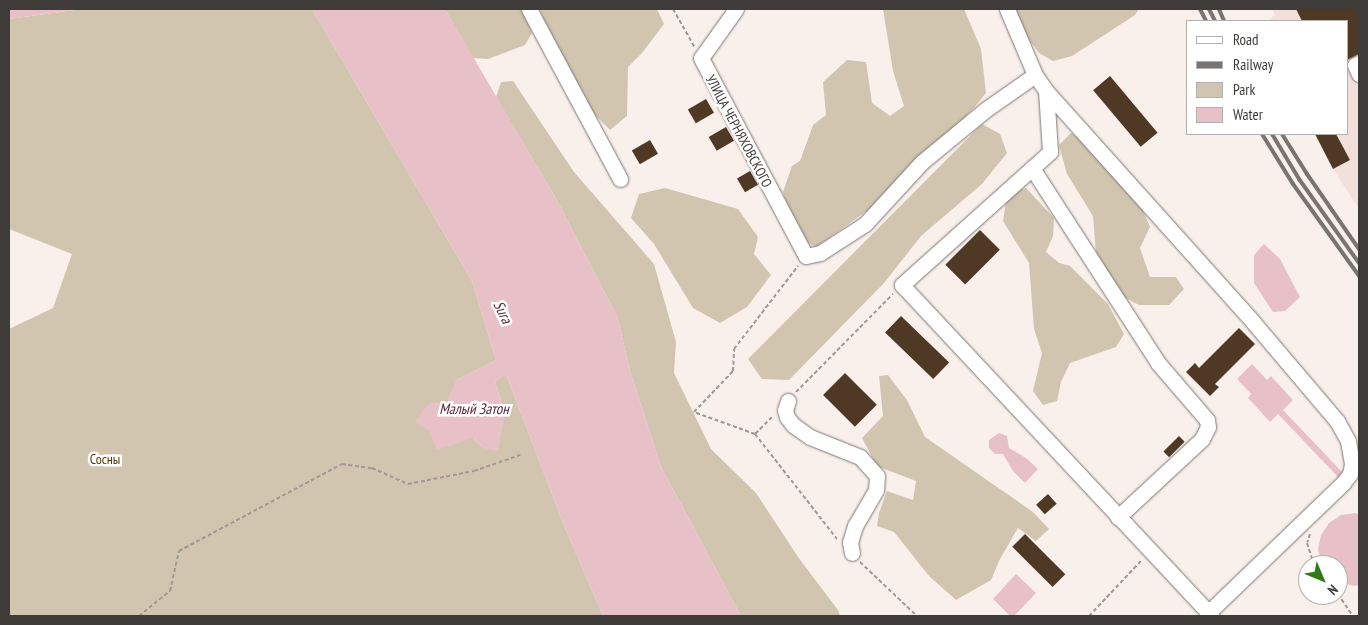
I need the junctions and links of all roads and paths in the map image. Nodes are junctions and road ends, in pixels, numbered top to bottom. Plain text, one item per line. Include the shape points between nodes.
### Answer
1 (529, 9) edge
2 (673, 9) edge
3 (736, 9) edge
4 (1007, 9) edge
5 (701, 58) junction
6 (1035, 75) junction
7 (1046, 91) junction
8 (1032, 168) junction
9 (620, 179) dead end
10 (806, 256) junction
11 (788, 401) dead end
12 (755, 434) dead end
13 (520, 456) dead end
14 (1118, 517) junction
15 (1311, 530) dead end
16 (1151, 551) junction
17 (852, 553) dead end
18 (1311, 555) edge
19 (1346, 605) edge
20 (1210, 615) edge
21 (139, 616) edge
22 (1089, 616) edge
23 (1354, 616) edge

1 - 9 street
2 - 5 path
3 - 5 street
4 - 6 street
5 - 10 street, УЛИЦА ЧЕРНЯХОВСКОГО
6 - 7 street
6 - 10 street via 985,110 922,162 865,224 820,253
7 - 8 street via 1050,152
7 - 20 street via 1338,421 1352,452 1350,474 1343,483
8 - 14 street via 1158,363 1206,420 1208,427 1202,439
8 - 14 street via 902,285
10 - 12 path via 734,349 733,371 694,412
11 - 17 street via 785,410 793,425 810,437 860,458 877,476 876,490 855,526 850,542
13 - 21 path via 474,471 408,484 372,468 342,464 179,551 170,591
14 - 16 street
15 - 18 path via 1307,543
16 - 20 street
16 - 22 path
19 - 23 path

